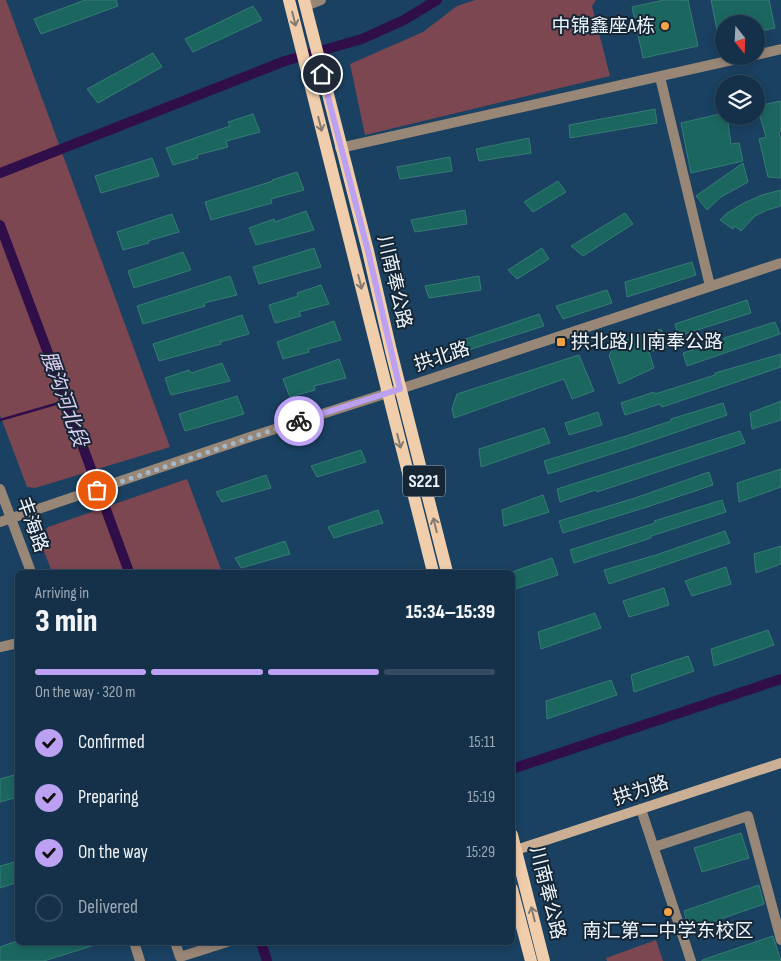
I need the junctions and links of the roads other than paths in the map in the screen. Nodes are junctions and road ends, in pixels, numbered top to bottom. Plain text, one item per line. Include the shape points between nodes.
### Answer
1 (289, 0) edge
2 (321, 0) edge
3 (304, 3) edge
4 (781, 49) edge
5 (765, 53) edge
6 (715, 64) edge
7 (660, 76) junction
8 (340, 148) junction
9 (781, 263) edge
10 (710, 286) junction
11 (400, 389) junction
12 (388, 393) junction
13 (0, 489) edge
14 (11, 519) junction
15 (0, 522) edge
16 (30, 570) edge
17 (432, 570) edge
18 (446, 570) edge
19 (15, 644) edge
20 (0, 647) edge
21 (781, 764) edge
22 (641, 810) junction
23 (654, 847) junction
24 (515, 851) edge
25 (515, 855) edge
26 (515, 900) edge
27 (781, 940) edge
28 (135, 945) edge
29 (176, 945) edge
30 (218, 945) edge
31 (140, 961) edge
32 (531, 961) edge
33 (544, 961) edge
34 (691, 961) edge

1 -> 12 main road, 川南奉公路 / S221
2 - 3 street
3 - 8 main road, 川南奉公路 / S221
4 - 5 street
6 - 7 street
7 - 8 street
7 - 10 street
8 - 11 main road, 川南奉公路 / S221
9 - 10 street, 拱北路
10 - 11 street, 拱北路
11 - 12 street, 拱北路
18 -> 11 main road, 川南奉公路 / S221
12 - 14 street, 拱北路
12 -> 17 main road, 川南奉公路 / S221
13 - 14 street, 丰海路
14 - 15 street, 拱北路
14 - 16 street, 丰海路
19 - 20 street
21 - 22 main road, 拱为路
22 - 23 street
22 - 24 main road, 拱为路
23 - 27 street via 748,816
23 - 34 street
33 -> 25 main road, 川南奉公路
26 - 32 main road, 川南奉公路
28 - 31 street
29 - 30 street via 180,957

